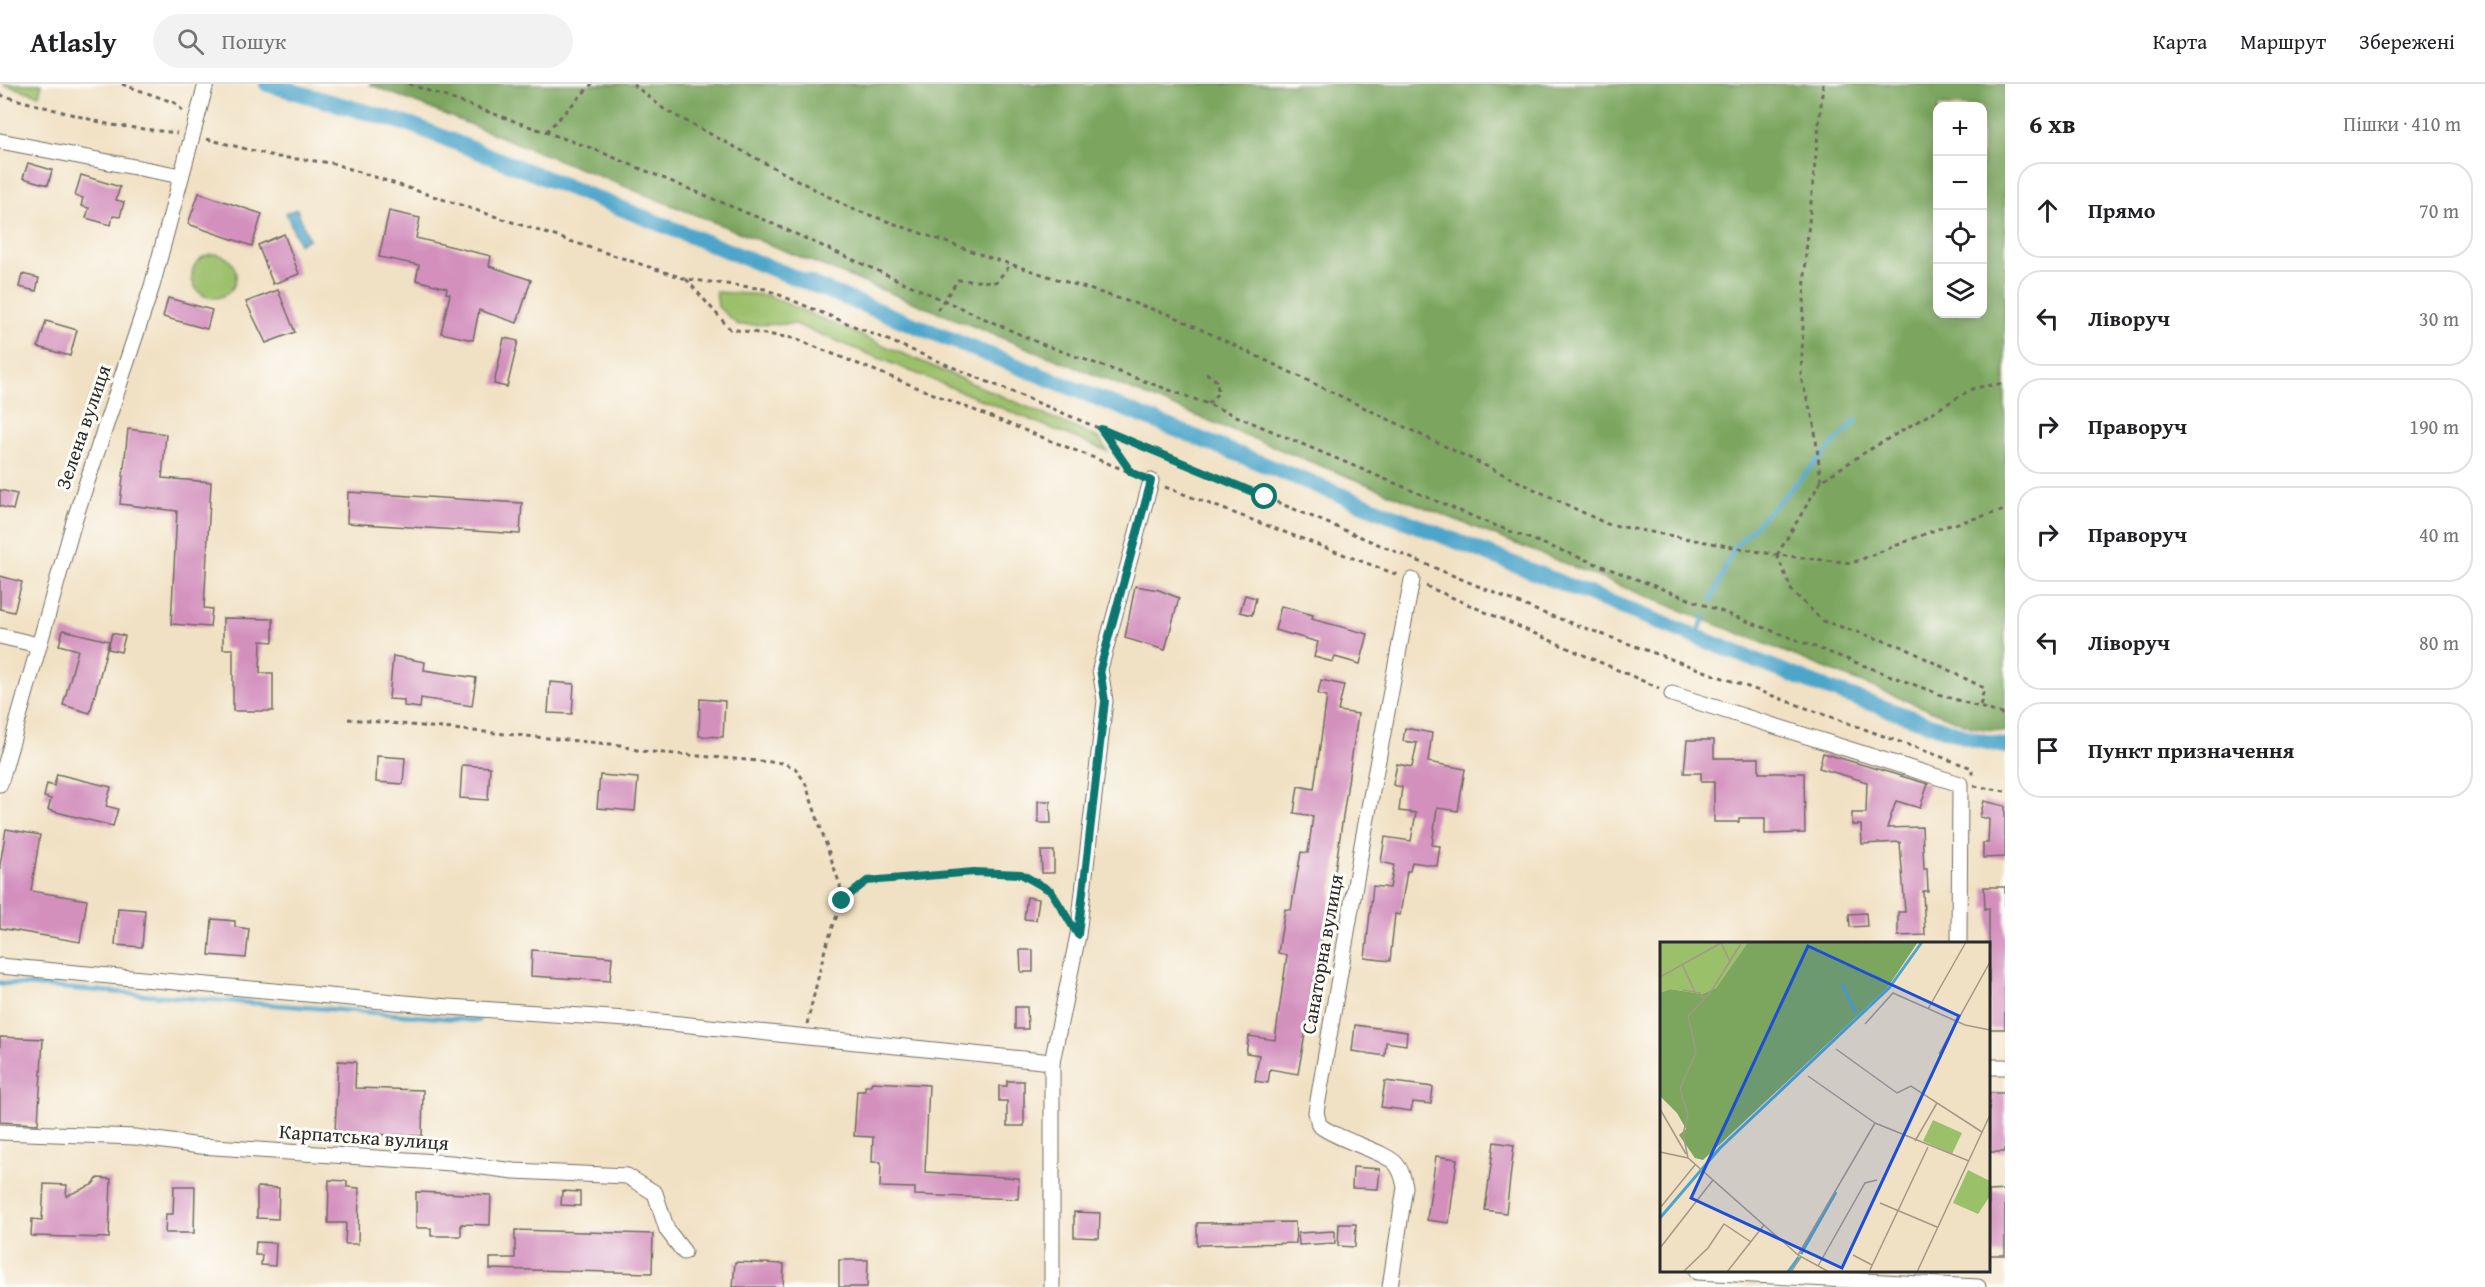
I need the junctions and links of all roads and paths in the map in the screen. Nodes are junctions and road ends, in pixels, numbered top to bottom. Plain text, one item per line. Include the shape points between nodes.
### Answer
1 (122, 84) edge
2 (409, 84) edge
3 (592, 84) edge
4 (633, 84) edge
5 (1823, 84) edge
6 (205, 87) edge
7 (0, 95) edge
8 (195, 129) junction
9 (546, 132) junction
10 (0, 141) edge
11 (181, 176) junction
12 (1011, 264) junction
13 (686, 279) junction
14 (943, 299) junction
15 (938, 310) dead end
16 (1206, 373) dead end
17 (2005, 383) edge
18 (1208, 404) junction
19 (1101, 429) junction
20 (1131, 472) junction
21 (1151, 481) joint
22 (1821, 482) junction
23 (2005, 510) edge
24 (1777, 555) junction
25 (1412, 580) dead end
26 (0, 636) edge
27 (38, 645) junction
28 (1672, 693) dead end
29 (1980, 707) junction
30 (2005, 715) edge
31 (348, 719) dead end
32 (1972, 768) dead end
33 (0, 784) edge
34 (1960, 784) junction
35 (2005, 791) edge
36 (842, 901) junction
37 (1078, 935) junction
38 (1959, 942) edge
39 (0, 966) edge
40 (804, 1036) junction
41 (1052, 1062) junction
42 (0, 1132) edge
43 (684, 1252) dead end
44 (1697, 1272) edge
45 (1962, 1281) edge
46 (1052, 1287) edge
47 (1390, 1287) edge
48 (1978, 1287) edge

1 - 8 path via 175,103
2 - 9 path
3 - 9 path
4 - 12 path via 665,110 850,208
5 - 22 path via 1806,252 1801,378 1815,423
6 - 8 street, Зелена вулиця
7 - 8 path via 111,125
8 - 11 street, Зелена вулиця
8 - 13 path via 278,156 332,163
9 - 14 path via 771,223
10 - 11 street
11 - 27 street, Зелена вулиця via 152,286 75,518
12 - 14 path via 996,282 958,280
12 - 24 path via 1171,315 1607,524
13 - 19 path via 765,289
13 - 20 path via 730,329 793,338
14 - 15 path
14 - 18 path via 1040,343
16 - 18 path via 1217,381 1218,393
17 - 22 path via 1974,388
18 - 29 path via 1486,522
19 - 20 path
19 - 32 path via 1538,611
20 - 21 path
21 - 37 street via 1100,669 1105,701
22 - 24 path
23 - 24 path via 1940,528 1851,563
24 - 29 path via 1792,591 1823,621 1903,647 1983,688
25 - 47 street, Санаторна вулиця via 1316,1112 1319,1125 1329,1134 1395,1162 1402,1172 1405,1187
26 - 27 street
27 - 33 street, Зелена вулиця
28 - 34 street
29 - 30 path
31 - 36 path via 789,765 805,782
34 - 35 path
34 - 38 street
36 - 37 path via 867,881 974,872 1021,874 1051,891
36 - 40 path via 825,949
37 - 41 street
39 - 40 street
40 - 41 street
41 - 46 street
42 - 43 street, Карпатська вулиця via 135,1137 200,1146 514,1171 627,1176 655,1193 667,1230
44 - 45 street
45 - 48 street

